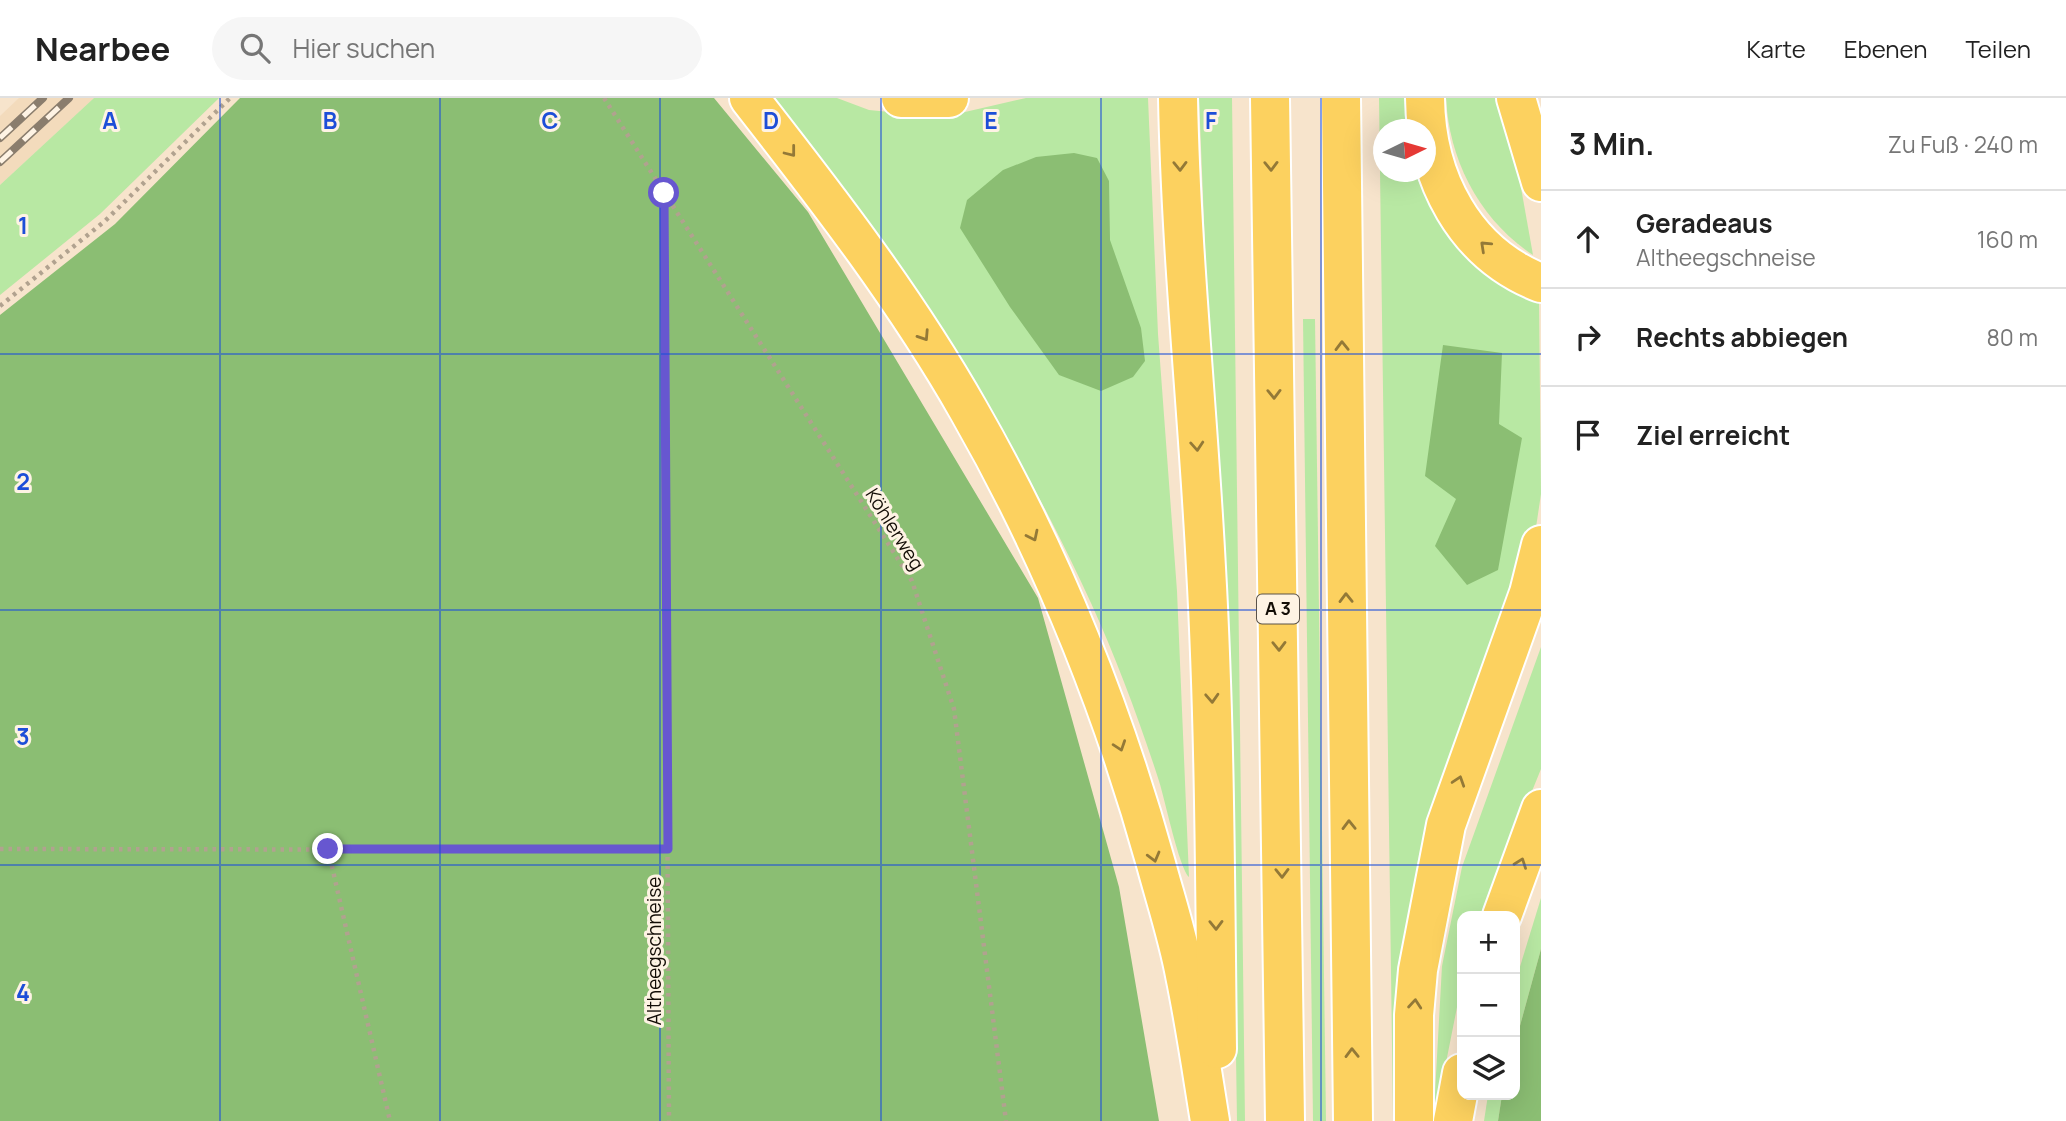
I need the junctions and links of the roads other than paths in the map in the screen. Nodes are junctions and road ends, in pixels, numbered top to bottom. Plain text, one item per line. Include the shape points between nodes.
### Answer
1 (749, 98) edge
2 (901, 98) edge
3 (949, 98) edge
4 (1178, 98) edge
5 (1270, 98) edge
6 (1341, 98) edge
7 (1425, 98) edge
8 (1516, 98) edge
9 (1541, 182) edge
10 (1541, 284) edge
11 (1541, 545) edge
12 (1541, 809) edge
13 (1504, 911) edge
14 (1457, 1100) edge
15 (1210, 1121) edge
16 (1219, 1121) edge
17 (1285, 1121) edge
18 (1353, 1121) edge
19 (1414, 1121) edge
20 (1453, 1121) edge

1 -> 15 highway via 859,242 936,355 1000,467 1060,591 1089,656 1136,791 1185,972
2 - 3 highway
4 -> 16 highway via 1212,704
5 -> 17 highway, A 3
18 -> 6 highway
10 -> 7 highway via 1506,265 1455,212 1434,167
8 - 9 highway
19 -> 11 highway via 1418,970 1443,836 1529,593
13 -> 12 highway
14 - 20 highway

